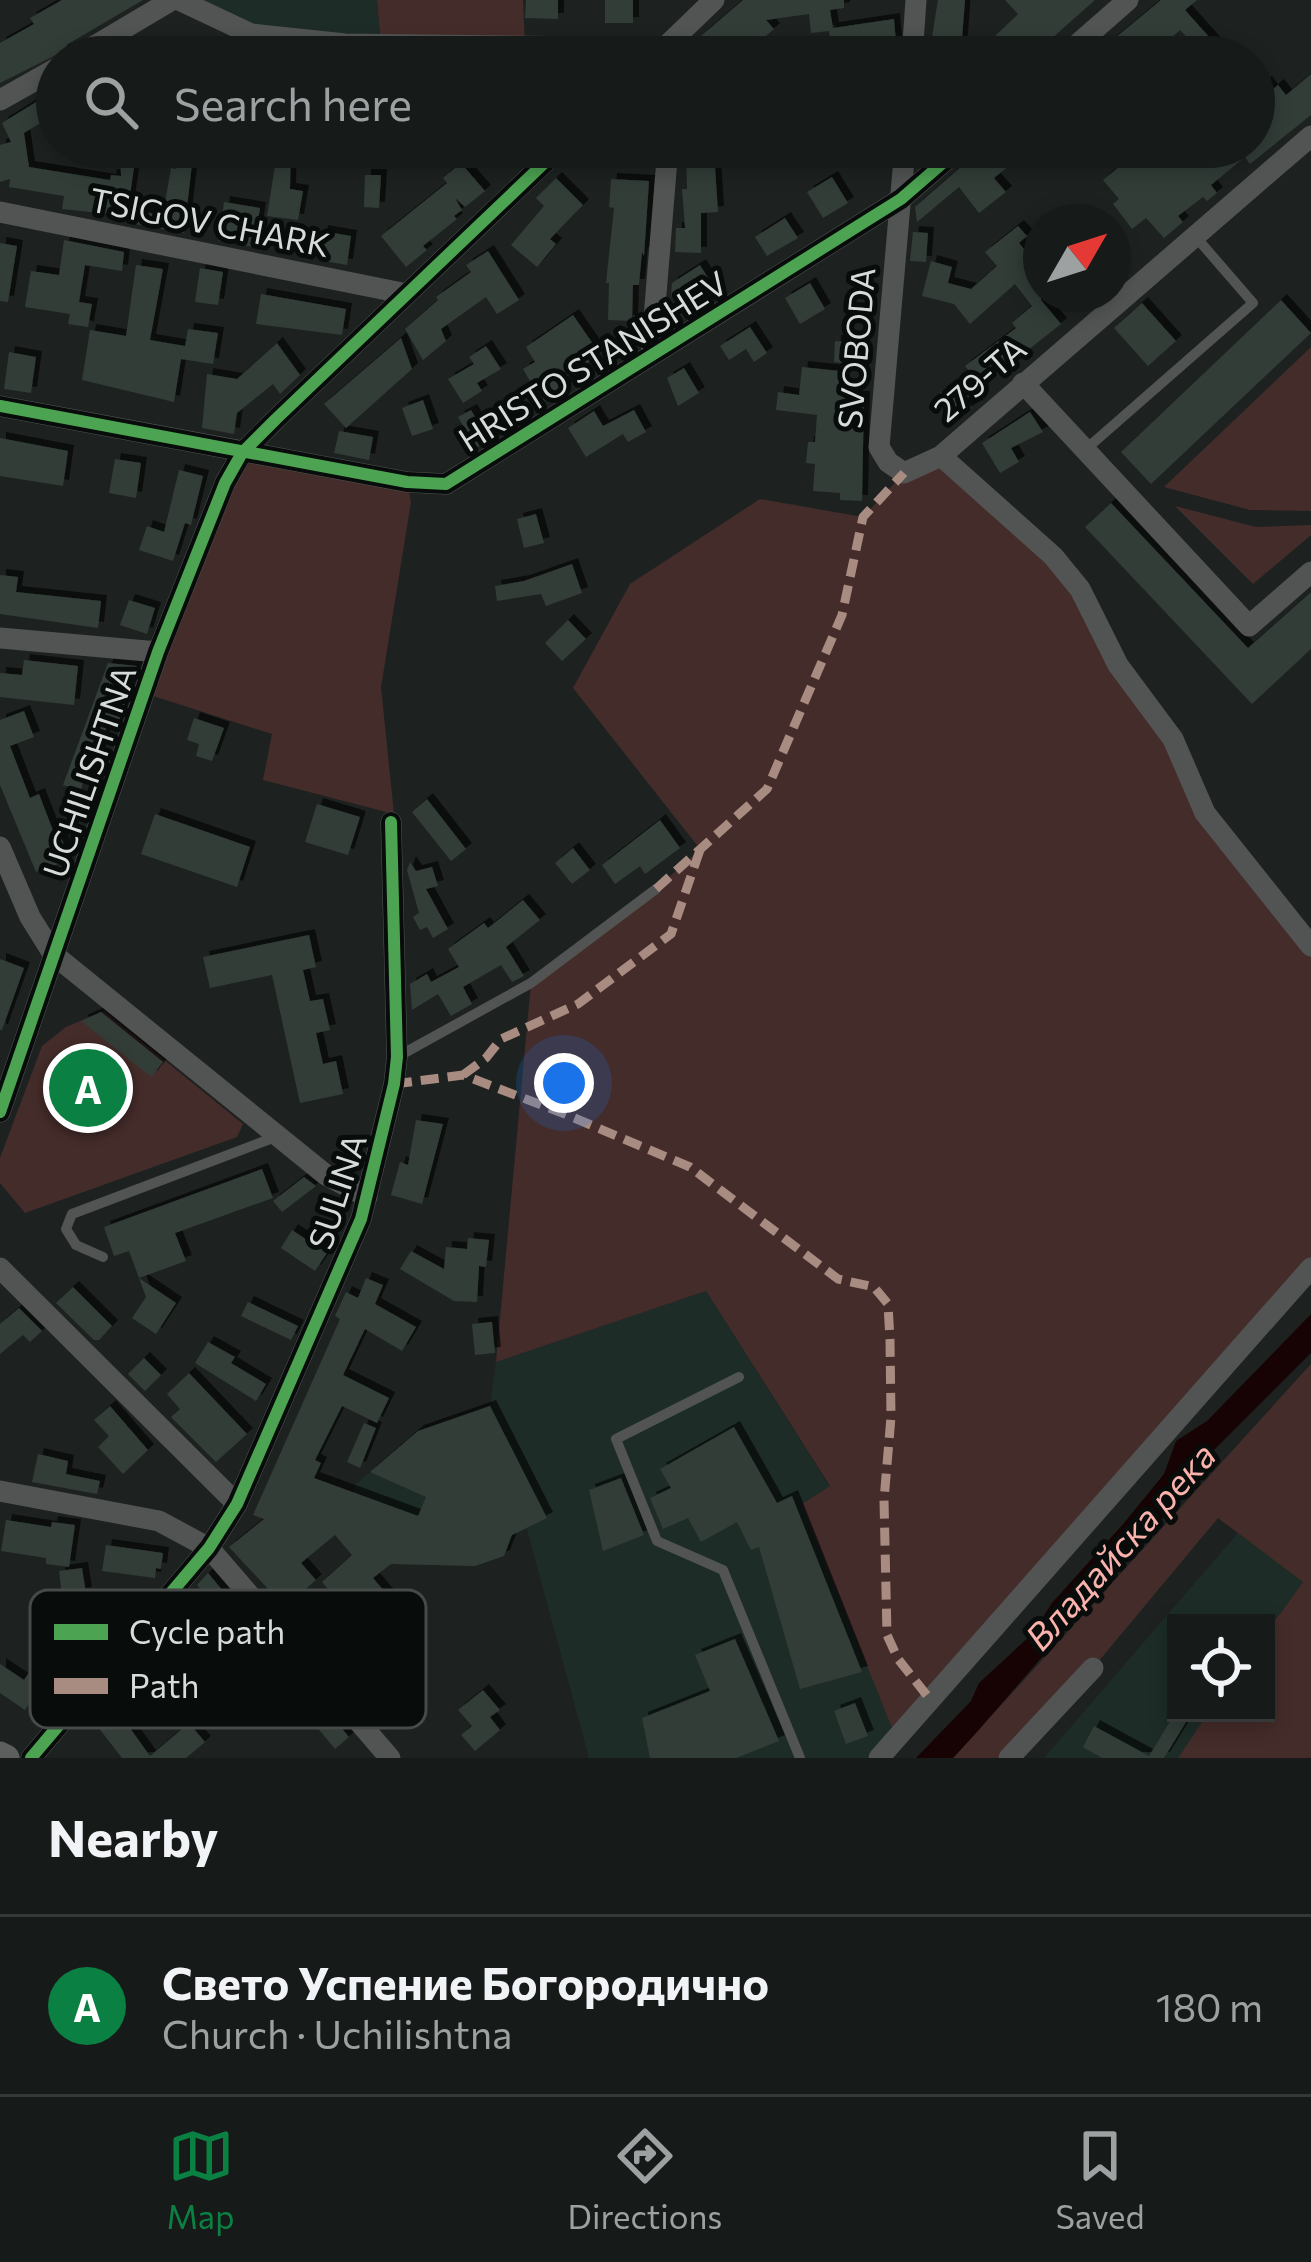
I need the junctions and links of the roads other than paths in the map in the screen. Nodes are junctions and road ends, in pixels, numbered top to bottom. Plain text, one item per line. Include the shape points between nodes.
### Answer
1 (175, 0) edge
2 (714, 0) edge
3 (916, 0) edge
4 (1128, 0) edge
5 (112, 36) edge
6 (270, 36) edge
7 (679, 36) edge
8 (913, 36) edge
9 (1088, 36) edge
10 (36, 80) edge
11 (0, 100) edge
12 (1311, 136) edge
13 (1275, 167) edge
14 (539, 168) edge
15 (666, 168) edge
16 (904, 168) edge
17 (937, 168) edge
18 (1274, 168) edge
19 (902, 199) junction
20 (0, 212) edge
21 (1194, 236) junction
22 (406, 294) junction
23 (651, 355) junction
24 (1023, 383) junction
25 (0, 406) edge
26 (1083, 452) junction
27 (242, 453) junction
28 (941, 456) junction
29 (904, 472) joint
30 (1311, 572) edge
31 (0, 638) edge
32 (158, 652) junction
33 (391, 822) dead end
34 (0, 847) edge
35 (656, 889) dead end
36 (1311, 946) edge
37 (53, 954) junction
38 (397, 1058) junction
39 (0, 1112) edge
40 (278, 1136) junction
41 (367, 1197) junction
42 (103, 1258) dead end
43 (0, 1268) edge
44 (1311, 1268) edge
45 (740, 1378) dead end
46 (0, 1491) edge
47 (237, 1504) junction
48 (209, 1547) junction
49 (173, 1590) edge
50 (246, 1590) edge
51 (1093, 1668) dead end
52 (56, 1728) edge
53 (363, 1728) edge
54 (31, 1758) edge
55 (389, 1758) edge
56 (800, 1758) edge
57 (879, 1758) edge
58 (1009, 1758) edge

1 - 5 street
1 - 6 street
2 - 7 street
3 - 8 street
4 - 9 street
10 - 11 street
12 - 13 street, 279-ТА
14 - 22 street, UCHILISHTNA
15 - 23 street
16 - 19 street, SVOBODA
17 - 19 street, HRISTO STANISHEV
18 - 21 street, 279-ТА
19 - 23 street, HRISTO STANISHEV
19 - 29 street, SVOBODA via 879,447
20 - 22 street, TSIGOV CHARK
21 - 24 street, 279-ТА
21 - 26 lane via 1253,303
22 - 27 street, UCHILISHTNA
23 - 27 street, HRISTO STANISHEV via 446,484
24 - 26 street
24 - 28 street, 279-ТА
25 - 27 street, HRISTO STANISHEV
26 - 30 street via 1249,626
27 - 32 street, UCHILISHTNA
28 - 29 street, 279-ТА
28 - 36 street via 1080,589 1118,665 1173,739 1205,813
31 - 32 street
32 - 37 street, UCHILISHTNA
33 - 38 street, SULINA
34 - 37 street
35 - 38 lane via 531,983
37 - 39 street, UCHILISHTNA
37 - 40 street
38 - 41 street, SULINA
40 - 41 street
40 - 42 lane via 72,1214 66,1229 76,1245
41 - 47 street, SULINA
43 - 47 street
44 - 57 street
45 - 56 lane via 616,1439 657,1540 722,1570
46 - 48 street via 159,1521
47 - 48 street, SULINA
48 - 49 street, SULINA
48 - 50 street
51 - 58 street
52 - 54 street, SULINA
53 - 55 street

